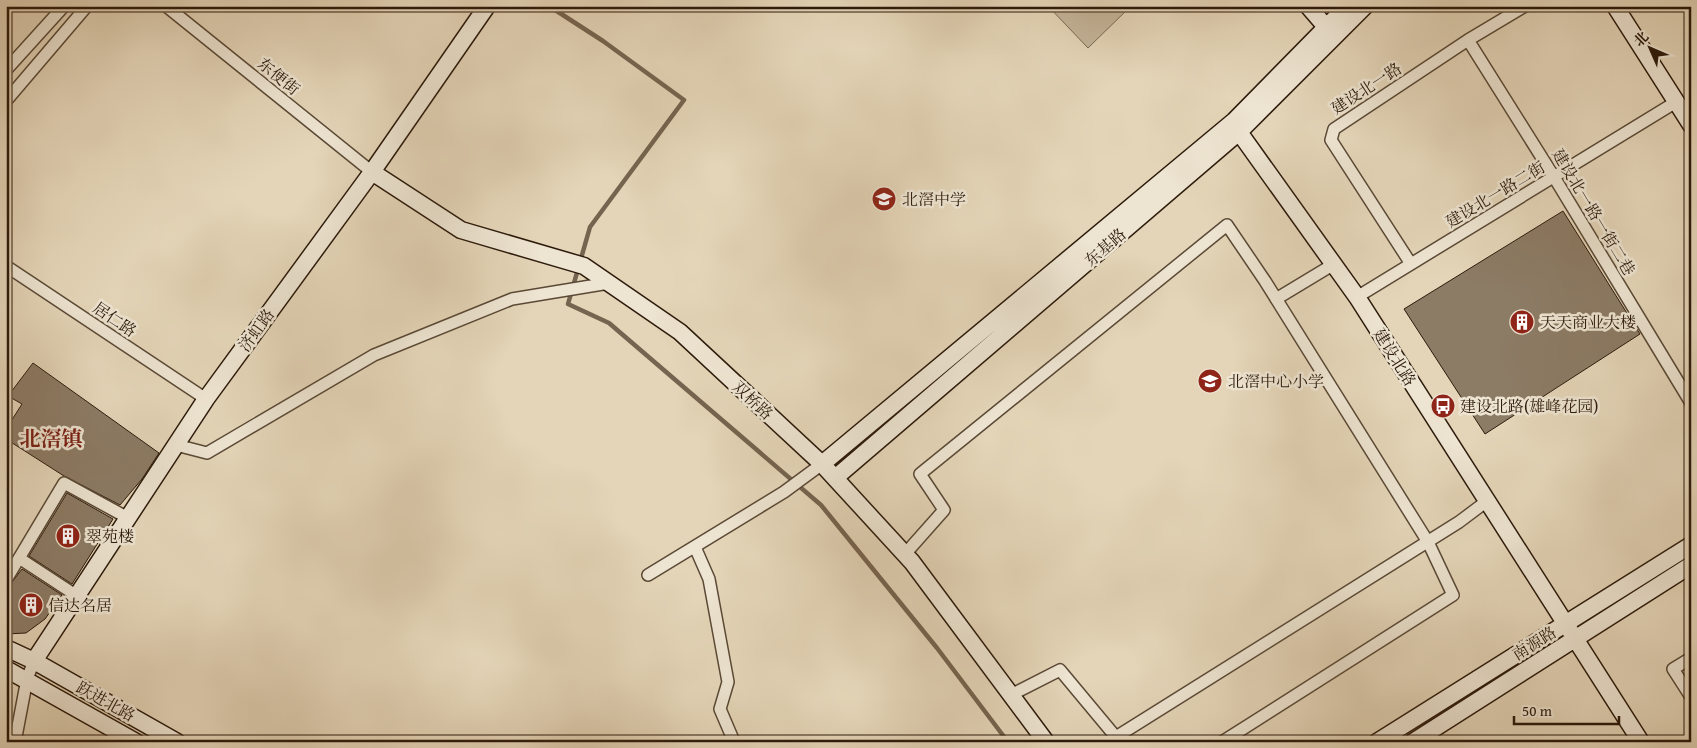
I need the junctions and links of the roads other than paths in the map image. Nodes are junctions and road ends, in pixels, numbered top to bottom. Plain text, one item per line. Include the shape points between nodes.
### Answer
1 (64, 6) edge
2 (87, 6) edge
3 (166, 6) edge
4 (487, 6) edge
5 (1308, 6) edge
6 (1347, 6) edge
7 (1365, 6) edge
8 (1525, 6) edge
9 (1615, 6) edge
10 (1327, 28) junction
11 (1468, 40) junction
12 (6, 70) edge
13 (6, 101) edge
14 (1676, 102) junction
15 (1691, 125) edge
16 (1233, 130) junction
17 (372, 172) junction
18 (1554, 177) junction
19 (1411, 264) junction
20 (6, 266) edge
21 (1330, 266) junction
22 (609, 283) junction
23 (1357, 297) junction
24 (1276, 299) junction
25 (206, 399) junction
26 (1691, 403) edge
27 (176, 445) junction
28 (822, 464) junction
29 (835, 478) junction
30 (1483, 504) junction
31 (128, 518) junction
32 (1428, 542) junction
33 (1691, 545) edge
34 (695, 547) junction
35 (905, 554) junction
36 (19, 558) junction
37 (1691, 565) edge
38 (648, 575) dead end
39 (6, 580) edge
40 (77, 596) junction
41 (1560, 626) junction
42 (1570, 641) junction
43 (6, 648) edge
44 (1691, 658) edge
45 (34, 661) junction
46 (6, 669) edge
47 (27, 679) junction
48 (1011, 695) junction
49 (1691, 697) edge
50 (1118, 740) edge
51 (15, 742) edge
52 (136, 742) edge
53 (177, 742) edge
54 (728, 742) edge
55 (1046, 742) edge
56 (1222, 742) edge
57 (1378, 742) edge
58 (1413, 742) edge
59 (1628, 742) edge
60 (1641, 742) edge

1 - 12 street
2 - 13 street
3 - 17 street, 东便街
4 - 17 street, 济虹路
5 - 10 street
6 - 10 street, 东基路
7 - 16 street, 东基路
8 - 11 street, 建设北一路
9 - 14 street
10 - 16 street, 东基路
11 - 18 street, 建设北一路一街二巷
11 - 19 street, 建设北一路 via 1334,129 1331,140
14 - 15 street
14 - 18 street, 建设北一路二街
16 - 21 street, 建设北路
16 - 28 street, 东基路
16 - 29 street, 东基路
17 - 22 street, 双桥路 via 460,230 584,266
17 - 25 street, 济虹路
18 - 19 street, 建设北一路二街
18 - 26 street, 建设北一路一街二巷
19 - 23 street, 建设北一路二街
20 - 25 street, 居仁路
21 - 23 street, 建设北路
21 - 24 street
21 - 30 street, 建设北路
22 - 27 street via 512,299 374,355 207,453
22 - 28 street, 双桥路 via 680,332
23 - 30 street, 建设北路
24 - 32 street
24 - 35 street via 1227,226 920,474 944,510
25 - 27 street, 济虹路
27 - 31 street, 济虹路
28 - 29 street, 双桥路
28 - 34 street via 784,492
29 - 35 street, 双桥路
30 - 32 street
30 - 41 street, 建设北路
31 - 36 street via 64,483
31 - 40 street, 济虹路
32 - 50 street
32 - 56 street via 1453,595
33 - 41 street, 南源路
34 - 38 street
34 - 54 street via 709,579 728,682 720,709 732,737
35 - 48 street, 双桥路
36 - 39 street
36 - 40 street
37 - 42 street, 南源路
40 - 45 street, 济虹路
41 - 42 street, 建设北路
41 - 57 street, 南源路
42 - 58 street, 南源路
42 - 59 street
42 - 60 street
43 - 45 street, 跃进北路
44 - 49 street via 1673,669
45 - 47 street
45 - 53 street, 跃进北路
46 - 47 street, 跃进北路
47 - 51 street
47 - 52 street, 跃进北路
48 - 50 street via 1060,670
48 - 55 street, 双桥路

